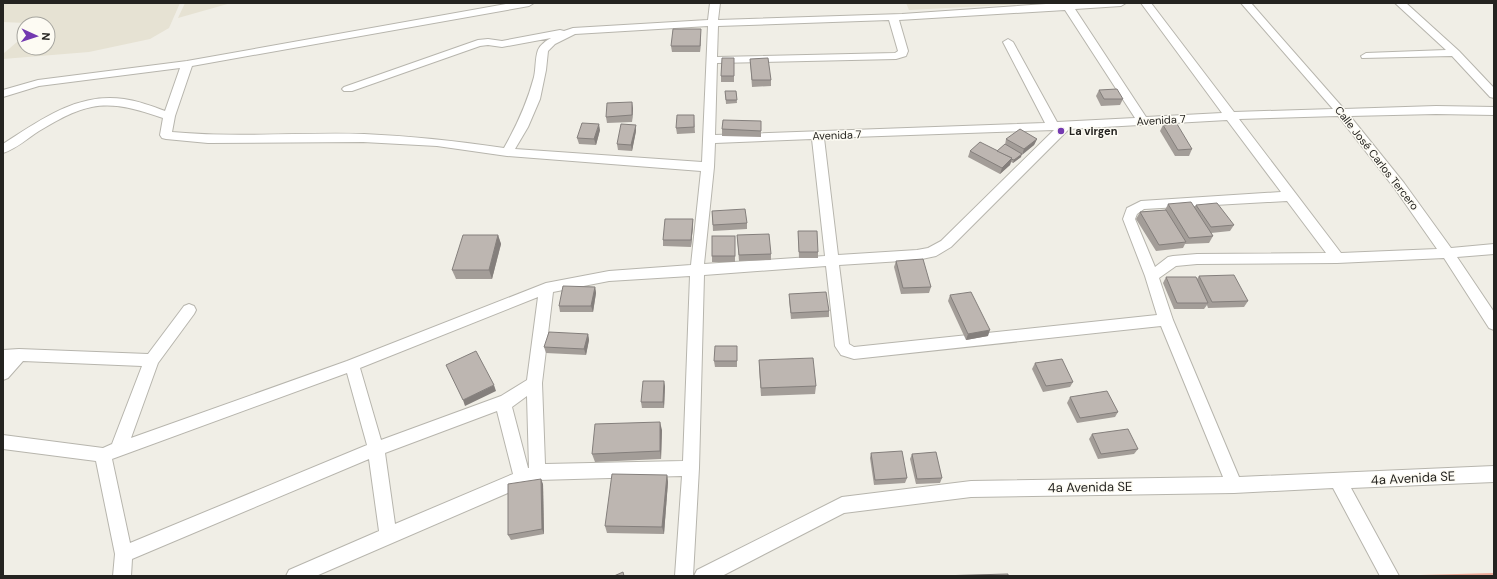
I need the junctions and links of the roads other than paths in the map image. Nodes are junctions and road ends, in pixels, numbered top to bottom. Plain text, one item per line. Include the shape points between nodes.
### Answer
1 (529, 3) edge
2 (715, 3) edge
3 (1121, 3) edge
4 (1146, 3) edge
5 (1246, 3) edge
6 (1400, 3) edge
7 (1068, 5) edge
8 (894, 17) junction
9 (713, 22) junction
10 (573, 31) junction
11 (1008, 42) dead end
12 (1455, 53) junction
13 (1366, 56) dead end
14 (712, 61) junction
15 (187, 64) junction
16 (348, 88) dead end
17 (3, 94) edge
18 (1494, 95) edge
19 (1494, 111) edge
20 (1342, 112) junction
21 (169, 116) junction
22 (1231, 116) junction
23 (1143, 121) junction
24 (1060, 126) junction
25 (818, 136) junction
26 (708, 139) junction
27 (3, 149) edge
28 (507, 152) junction
29 (708, 168) junction
30 (1291, 196) junction
31 (1494, 249) edge
32 (1448, 253) junction
33 (1337, 258) junction
34 (832, 262) junction
35 (697, 270) junction
36 (1152, 276) junction
37 (546, 288) junction
38 (189, 310) dead end
39 (1166, 320) junction
40 (1494, 324) edge
41 (19, 354) junction
42 (3, 356) edge
43 (152, 360) junction
44 (352, 365) junction
45 (3, 374) edge
46 (534, 383) junction
47 (507, 401) junction
48 (3, 442) edge
49 (376, 449) junction
50 (110, 453) junction
51 (691, 468) junction
52 (1494, 474) edge
53 (530, 476) junction
54 (1338, 481) junction
55 (1234, 485) junction
56 (388, 537) junction
57 (124, 554) junction
58 (122, 576) edge
59 (295, 576) edge
60 (684, 576) edge
61 (703, 576) edge
62 (1390, 576) edge

1 - 15 street
2 - 9 street
3 - 7 street
4 - 22 street
5 - 20 street, Calle José Carlos Tercero
6 - 12 street
7 - 8 street
7 - 23 street
8 - 9 street
8 - 14 street via 903,51 896,56
9 - 10 street
9 - 14 street
10 - 16 street via 502,44 478,43
10 - 28 street via 550,42 543,50 534,99 522,127
11 - 24 street
12 - 13 street
12 - 18 street
14 - 26 street
15 - 17 street via 38,83
15 - 21 street
19 - 20 street, Avenida 7
20 - 22 street, Avenida 7
20 - 32 street, Calle José Carlos Tercero
21 - 27 street via 124,102 109,100 86,103 69,108
21 - 28 street via 166,135 208,140 363,138 436,142
22 - 23 street, Avenida 7
22 - 30 street
23 - 24 street, Avenida 7
24 - 25 street, Avenida 7
24 - 34 street via 946,244 931,252 916,255
25 - 26 street, Avenida 7
25 - 34 street
26 - 29 street
28 - 29 street
29 - 35 street
30 - 33 street
30 - 36 street via 1141,205 1132,211 1129,219
31 - 32 street
32 - 33 street
32 - 40 street, Calle José Carlos Tercero
33 - 36 street via 1197,259 1174,262
34 - 35 street
34 - 39 street via 842,346 846,351 854,353
35 - 37 street via 608,276
35 - 51 street
36 - 39 street
37 - 44 street
37 - 46 street
38 - 43 street
39 - 55 street
41 - 42 street
41 - 43 street
41 - 45 street
43 - 50 street
44 - 49 street
44 - 50 street
46 - 47 street
46 - 53 street
47 - 49 street
47 - 53 street via 504,407
48 - 50 street
49 - 56 street
49 - 57 street
50 - 57 street
51 - 53 street
51 - 60 street
52 - 54 street, 4a Avenida SE
53 - 56 street
54 - 55 street, 4a Avenida SE
54 - 62 street
55 - 61 street, 4a Avenida SE via 971,489 842,505
56 - 59 street
57 - 58 street

